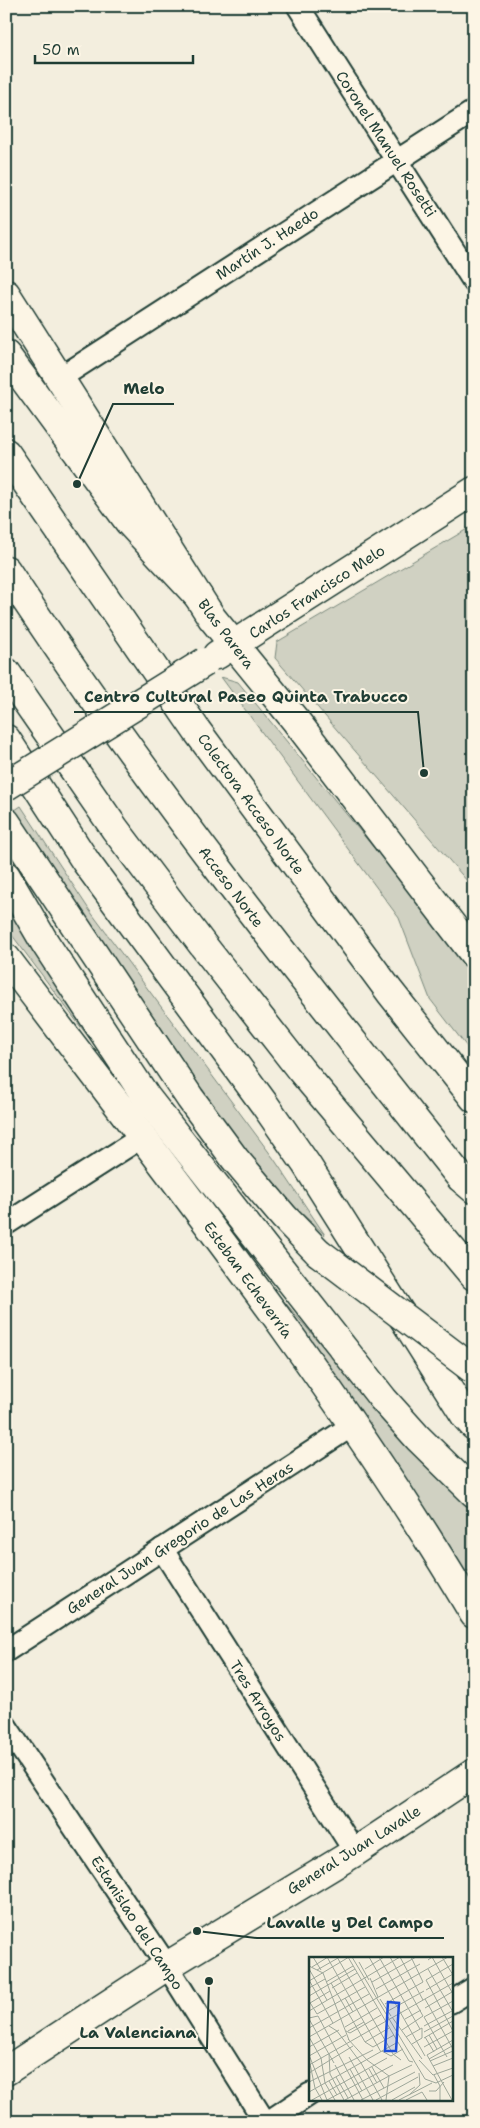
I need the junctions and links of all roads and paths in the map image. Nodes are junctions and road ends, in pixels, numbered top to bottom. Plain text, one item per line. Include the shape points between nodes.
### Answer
1 (298, 6) edge
2 (474, 111) edge
3 (396, 160) junction
4 (474, 282) edge
5 (6, 294) edge
6 (6, 355) edge
7 (60, 378) junction
8 (6, 453) edge
9 (474, 491) edge
10 (6, 570) edge
11 (198, 596) junction
12 (233, 646) junction
13 (6, 672) edge
14 (6, 739) edge
15 (6, 786) edge
16 (6, 822) edge
17 (6, 876) edge
18 (474, 954) edge
19 (6, 958) edge
20 (474, 1098) edge
21 (142, 1138) junction
22 (474, 1189) edge
23 (6, 1224) edge
24 (474, 1276) edge
25 (474, 1370) edge
26 (353, 1425) junction
27 (474, 1426) edge
28 (474, 1493) edge
29 (162, 1549) junction
30 (461, 1575) edge
31 (474, 1614) edge
32 (6, 1651) edge
33 (6, 1726) edge
34 (474, 1773) edge
35 (354, 1852) junction
36 (167, 1966) junction
37 (474, 1988) edge
38 (452, 2001) edge
39 (6, 2071) edge
40 (309, 2095) edge
41 (267, 2122) edge

1 - 3 street, Coronel Manuel Rosetti
2 - 3 street, Martín J. Haedo
3 - 4 street, Coronel Manuel Rosetti
3 - 7 street, Martín J. Haedo
5 - 7 main road, Blas Parera
6 - 11 main road via 129,522
7 - 11 main road, Blas Parera
8 - 20 main road, Colectora Acceso Norte via 197,731 390,992
9 - 12 main road, Carlos Francisco Melo
10 - 22 main road, Acceso Norte via 88,692 203,850 455,1171
11 - 12 main road, Blas Parera
12 - 15 main road, Carlos Francisco Melo, bridge
12 - 18 main road, Blas Parera via 296,721
13 - 24 main road via 115,829 202,944 306,1076
14 - 27 main road via 86,862 306,1164
16 - 25 main road, bridge via 196,1106 284,1218 318,1252
17 - 28 main road via 45,943 146,1097 383,1399
19 - 21 main road, Esteban Echeverría
21 - 23 street
21 - 26 main road, Esteban Echeverría
26 - 29 street, General Juan Gregorio de Las Heras
26 - 30 main road, Esteban Echeverría
29 - 32 street, General Juan Gregorio de Las Heras
29 - 35 street, Tres Arroyos
30 - 31 main road, Esteban Echeverría
33 - 36 street, Estanislao del Campo
34 - 35 main road, General Juan Lavalle
35 - 36 main road, General Juan Lavalle
36 - 39 main road, General Juan Lavalle
36 - 41 street, Estanislao del Campo
37 - 38 street
40 - 41 street

